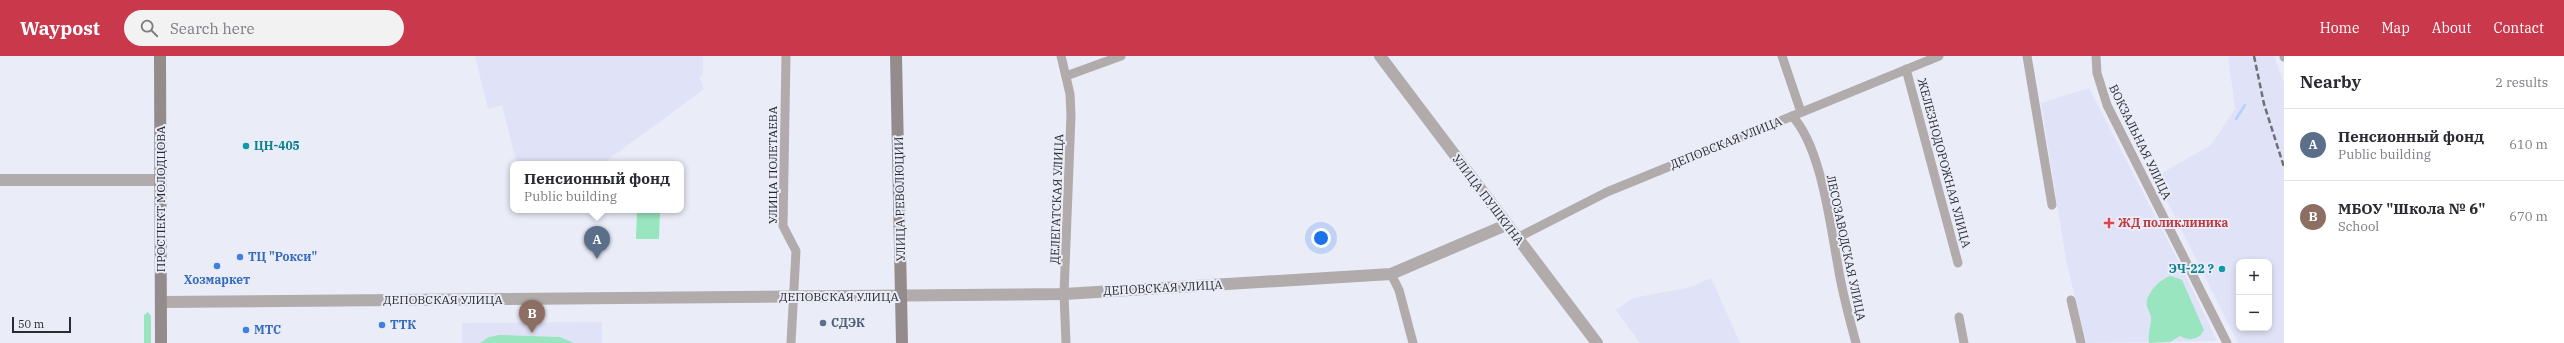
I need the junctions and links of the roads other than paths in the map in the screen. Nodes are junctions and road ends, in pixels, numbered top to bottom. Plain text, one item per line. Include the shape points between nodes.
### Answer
1 (160, 56) edge
2 (786, 56) edge
3 (896, 56) edge
4 (1061, 56) edge
5 (1121, 56) edge
6 (1380, 56) edge
7 (1782, 56) edge
8 (1939, 56) edge
9 (2026, 56) edge
10 (2096, 56) edge
11 (1906, 68) junction
12 (1066, 76) junction
13 (1801, 112) junction
14 (1792, 116) junction
15 (0, 180) edge
16 (161, 180) junction
17 (2052, 205) dead end
18 (1506, 225) junction
19 (1517, 238) junction
20 (1958, 263) dead end
21 (1391, 274) junction
22 (1064, 294) junction
23 (793, 297) junction
24 (902, 297) junction
25 (2071, 300) dead end
26 (161, 302) junction
27 (1959, 317) dead end
28 (161, 343) edge
29 (791, 343) edge
30 (902, 343) edge
31 (1066, 343) edge
32 (1413, 343) edge
33 (1597, 343) edge
34 (1856, 343) edge
35 (1964, 343) edge
36 (2080, 343) edge
37 (2227, 343) edge

1 - 16 main road, ПРОСПЕКТ МОЛОДЦОВА
2 - 23 street, УЛИЦА ПОЛЕТАЕВА via 783,221 786,236 796,251
3 - 24 main road, УЛИЦА РЕВОЛЮЦИИ
4 - 12 street, ДЕЛЕГАТСКАЯ УЛИЦА
5 - 12 street
6 - 18 street, УЛИЦА ПУШКИНА
7 - 13 street
8 - 11 street, ДЕПОВСКАЯ УЛИЦА
9 - 17 street
10 - 37 street, ВОКЗАЛЬНАЯ УЛИЦА via 2097,73 2107,105
11 - 13 street, ДЕПОВСКАЯ УЛИЦА
11 - 20 street, ЖЕЛЕЗНОДОРОЖНАЯ УЛИЦА
12 - 22 street, ДЕЛЕГАТСКАЯ УЛИЦА via 1071,115
13 - 14 street, ДЕПОВСКАЯ УЛИЦА
14 - 19 street, ДЕПОВСКАЯ УЛИЦА via 1607,192
14 - 34 street, ЛЕСОЗАВОДСКАЯ УЛИЦА via 1807,136 1826,204 1843,295
15 - 16 street
16 - 26 main road, ПРОСПЕКТ МОЛОДЦОВА
18 - 19 street, УЛИЦА ПУШКИНА
18 - 21 street, ДЕПОВСКАЯ УЛИЦА
19 - 33 street, УЛИЦА ПУШКИНА
21 - 22 street, ДЕПОВСКАЯ УЛИЦА
21 - 32 street via 1399,290
22 - 24 street, ДЕПОВСКАЯ УЛИЦА
22 - 31 street, ДЕЛЕГАТСКАЯ УЛИЦА
23 - 24 street, ДЕПОВСКАЯ УЛИЦА
23 - 26 street, ДЕПОВСКАЯ УЛИЦА
23 - 29 street, УЛИЦА ПОЛЕТАЕВА
24 - 30 main road, УЛИЦА РЕВОЛЮЦИИ
25 - 36 street
26 - 28 main road, ПРОСПЕКТ МОЛОДЦОВА
27 - 35 street

